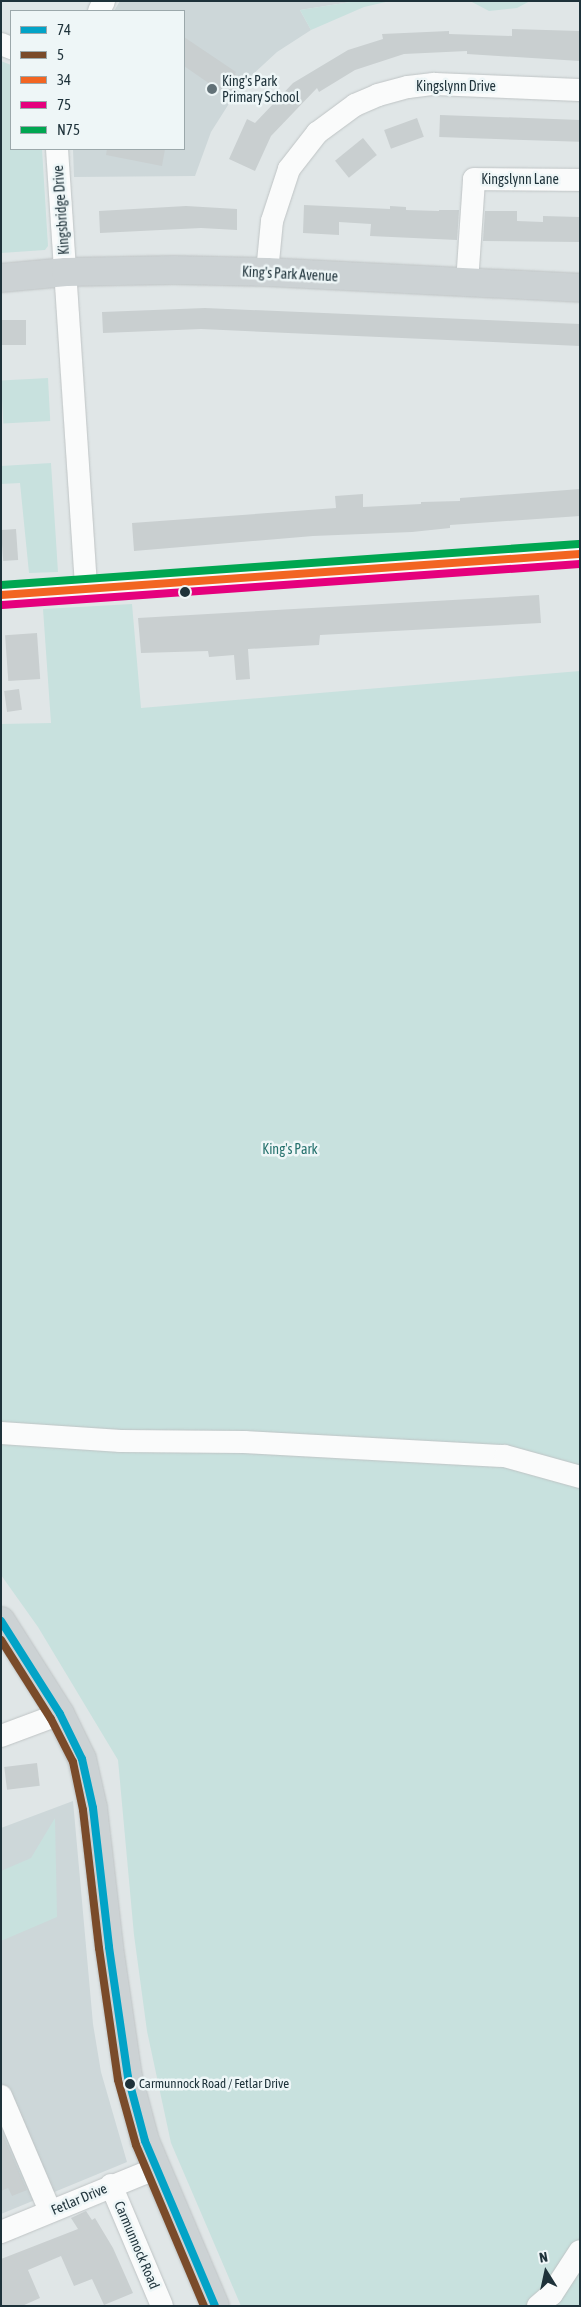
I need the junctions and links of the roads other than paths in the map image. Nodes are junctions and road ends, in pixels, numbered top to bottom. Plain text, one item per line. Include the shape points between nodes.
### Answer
1 (580, 90) edge
2 (57, 150) edge
3 (580, 180) edge
4 (66, 272) junction
5 (267, 272) junction
6 (1, 278) edge
7 (468, 283) junction
8 (580, 288) edge
9 (580, 554) edge
10 (86, 589) junction
11 (1, 595) edge
12 (1, 1433) edge
13 (580, 1477) edge
14 (4, 1631) edge
15 (60, 1714) junction
16 (1, 1736) edge
17 (1, 2096) edge
18 (157, 2168) junction
19 (111, 2185) junction
20 (50, 2211) junction
21 (1, 2232) edge
22 (580, 2251) edge
23 (162, 2306) edge
24 (215, 2306) edge
25 (538, 2306) edge

1 - 5 street, Kingslynn Drive via 434,84 378,94 355,105 317,133 289,169 272,221
2 - 4 street, Kingsbridge Drive
3 - 7 street, Kingslynn Lane via 474,179
4 - 5 main road, King's Park Avenue
4 - 6 main road, King's Park Avenue
4 - 10 street, Kingsbridge Drive
5 - 7 main road, King's Park Avenue
7 - 8 main road, King's Park Avenue
9 - 10 street
10 - 11 street
12 - 13 street via 121,1441 244,1442 505,1456
14 - 15 main road
15 - 16 street
15 - 18 main road via 82,1759 93,1808 128,2076 145,2141
17 - 20 street
18 - 19 street, Fetlar Drive
18 - 24 main road
19 - 20 street, Fetlar Drive
19 - 23 street, Carmunnock Road
20 - 21 street, Fetlar Drive
22 - 25 street via 552,2294

